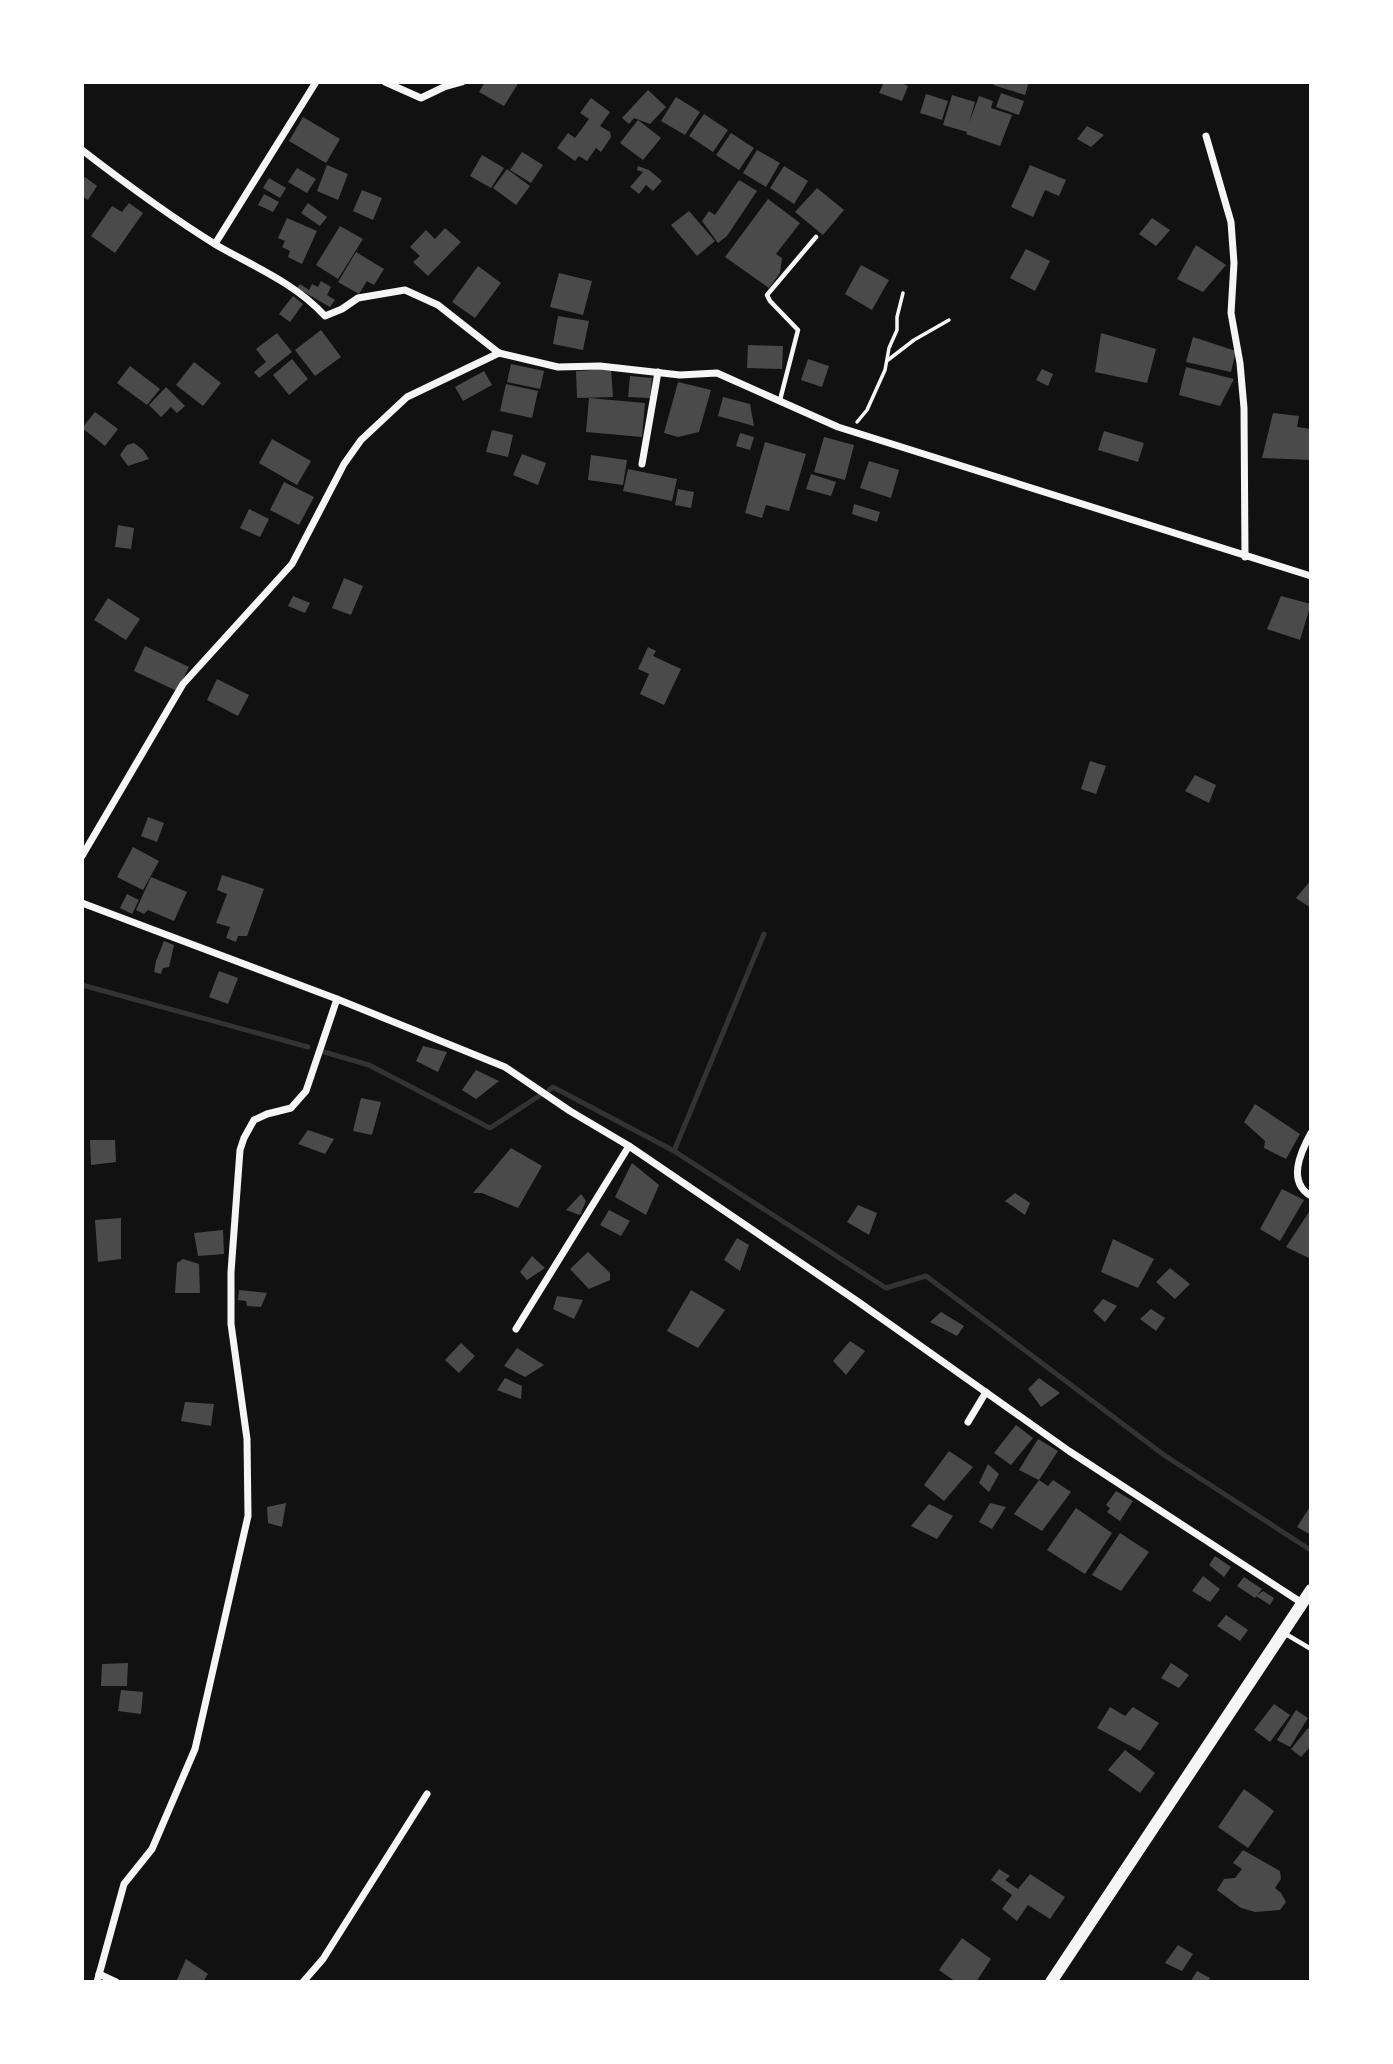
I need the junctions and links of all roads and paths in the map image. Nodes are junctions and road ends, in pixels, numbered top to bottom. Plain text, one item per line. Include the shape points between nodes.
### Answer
1 (316, 82) edge
2 (385, 82) edge
3 (462, 82) edge
4 (1206, 136) dead end
5 (82, 150) edge
6 (816, 237) dead end
7 (215, 244) junction
8 (903, 293) dead end
9 (949, 320) dead end
10 (499, 353) junction
11 (887, 362) junction
12 (658, 372) junction
13 (780, 400) junction
14 (842, 428) junction
15 (642, 464) dead end
16 (1245, 557) junction
17 (1311, 576) edge
18 (82, 856) edge
19 (82, 903) edge
20 (337, 999) junction
21 (1311, 1133) edge
22 (629, 1146) junction
23 (1311, 1196) edge
24 (516, 1329) dead end
25 (986, 1392) junction
26 (968, 1422) dead end
27 (1311, 1590) edge
28 (1302, 1603) junction
29 (1283, 1633) junction
30 (1311, 1649) edge
31 (427, 1794) dead end
32 (98, 1978) edge
33 (116, 1982) edge
34 (303, 1982) edge
35 (1051, 1982) edge

1 - 7 street
2 - 3 street via 421,98
4 - 16 street via 1231,222 1231,313 1244,408
5 - 7 street
6 - 13 lane via 767,295 799,330
7 - 10 street via 308,298 325,316 358,298 405,290 438,305
8 - 11 path
9 - 11 path
10 - 12 street via 558,367
10 - 18 street via 407,397 361,440 292,564 183,684
11 - 14 path via 867,410 857,423
12 - 13 street via 717,373
12 - 15 street
13 - 14 street
14 - 16 street
16 - 17 street
19 - 20 street
20 - 22 street via 505,1067
20 - 32 street via 306,1091 290,1108 254,1120 240,1150 231,1272 232,1324 247,1439 247,1516 195,1749 152,1849 124,1884
21 - 23 street via 1296,1175 1298,1184
22 - 24 street
22 - 25 street
25 - 26 street
25 - 28 street
27 - 28 main road
28 - 29 main road
29 - 30 lane
29 - 35 main road
31 - 34 street via 323,1959
32 - 33 street

